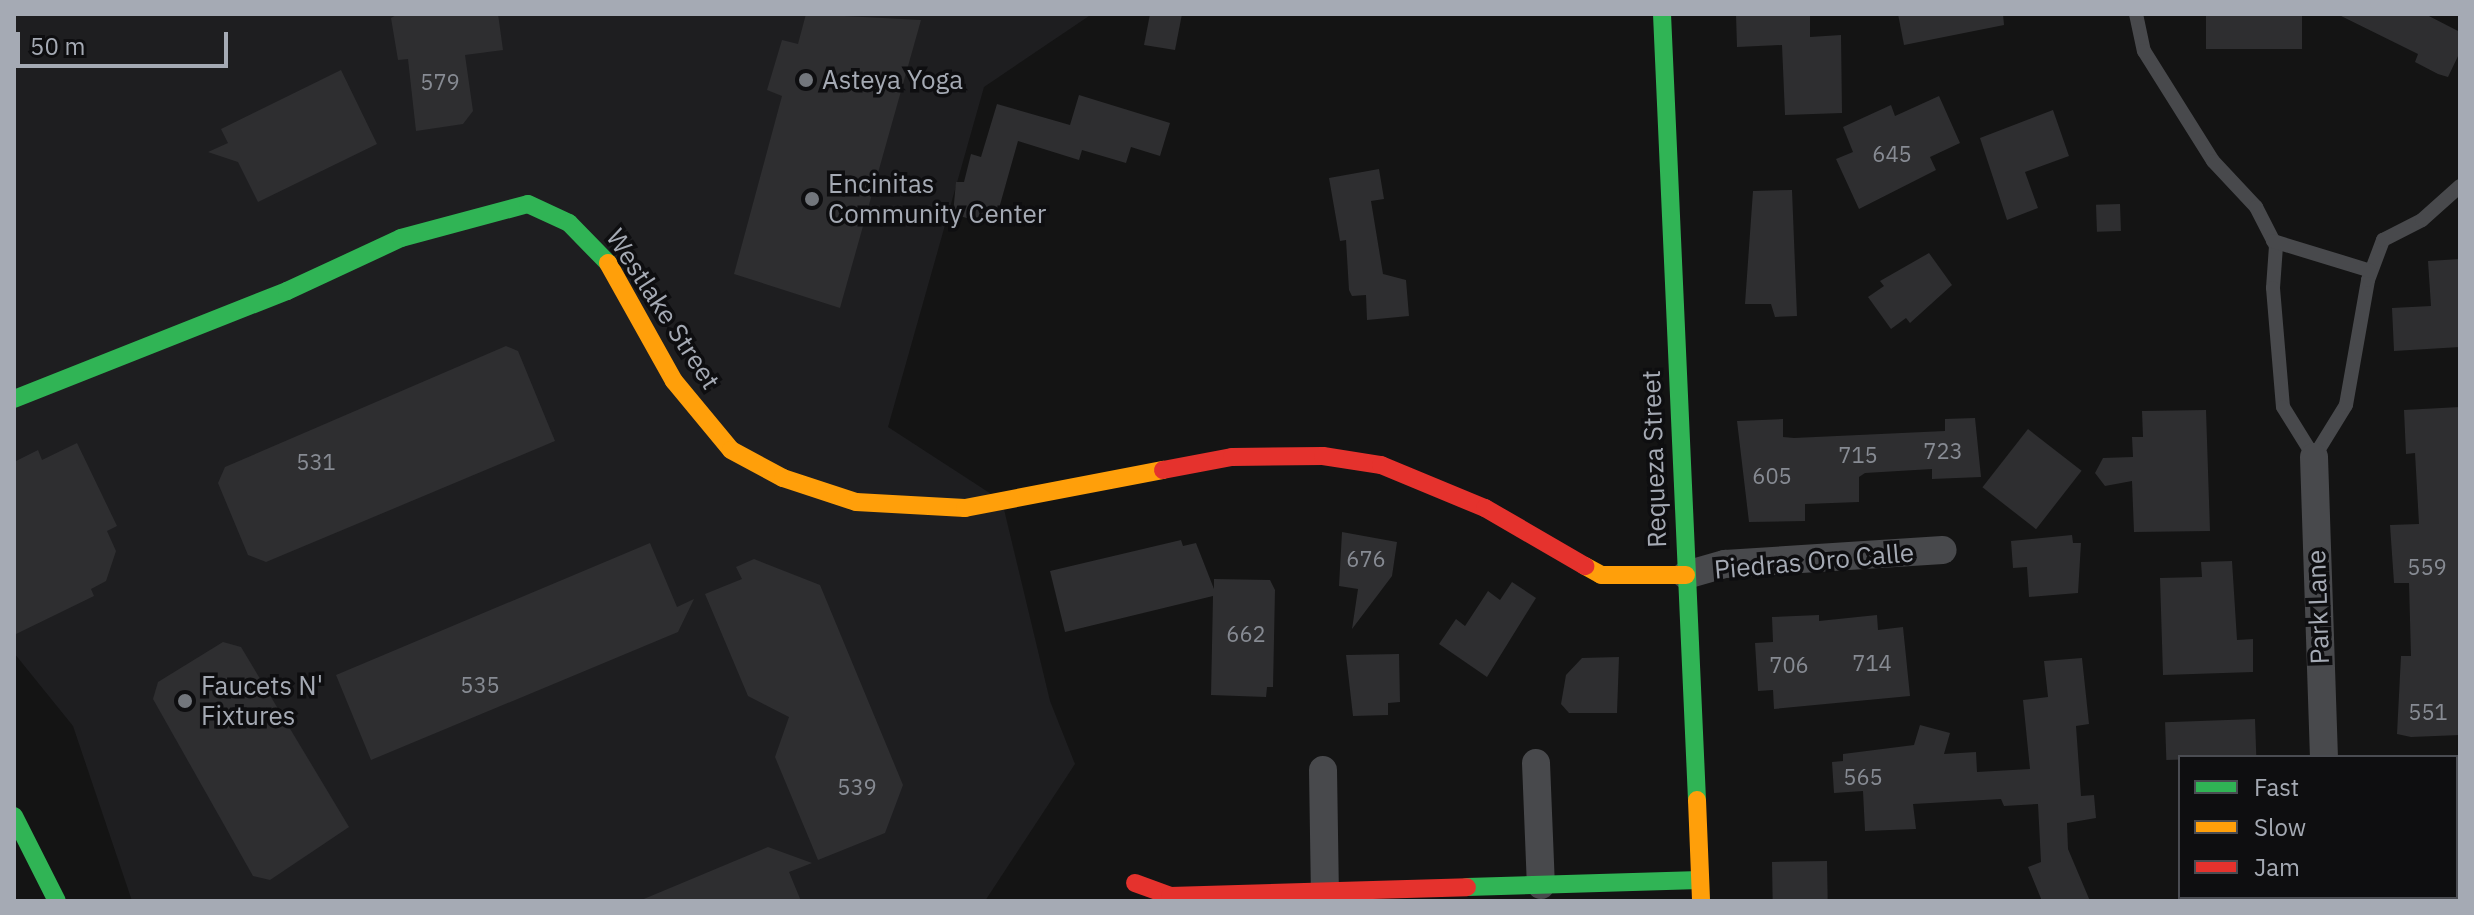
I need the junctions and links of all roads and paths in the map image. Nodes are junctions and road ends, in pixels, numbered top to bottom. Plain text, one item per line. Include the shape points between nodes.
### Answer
1 (1662, 14) edge
2 (2136, 14) edge
3 (2460, 186) edge
4 (2273, 241) junction
5 (2371, 271) junction
6 (14, 399) edge
7 (2314, 457) junction
8 (1943, 550) dead end
9 (1686, 575) junction
10 (2324, 755) edge
11 (1536, 763) dead end
12 (1323, 770) dead end
13 (14, 816) edge
14 (1700, 880) junction
15 (1135, 883) dead end
16 (1541, 885) junction
17 (1325, 893) junction
18 (1290, 897) edge
19 (57, 901) edge
20 (1701, 901) edge

1 - 9 street, Requeza Street
2 - 4 lane via 2144,51 2213,161 2256,207
3 - 5 lane via 2422,220 2383,240
4 - 5 lane
4 - 7 lane via 2283,407
5 - 7 lane via 2346,405
6 - 9 street, Westlake Street via 287,291 401,238 528,204 569,223 599,248 674,381 731,450 812,488 856,502 965,508 1232,457 1323,456 1381,465 1485,508 1601,575
7 - 10 street, Park Lane
8 - 9 street, Piedras Oro Calle via 1725,564
9 - 14 street, Requeza Street
11 - 16 street
12 - 17 street
13 - 19 street
14 - 16 street
14 - 20 street, Requeza Street
15 - 18 street via 1170,896
16 - 17 street
17 - 18 street

